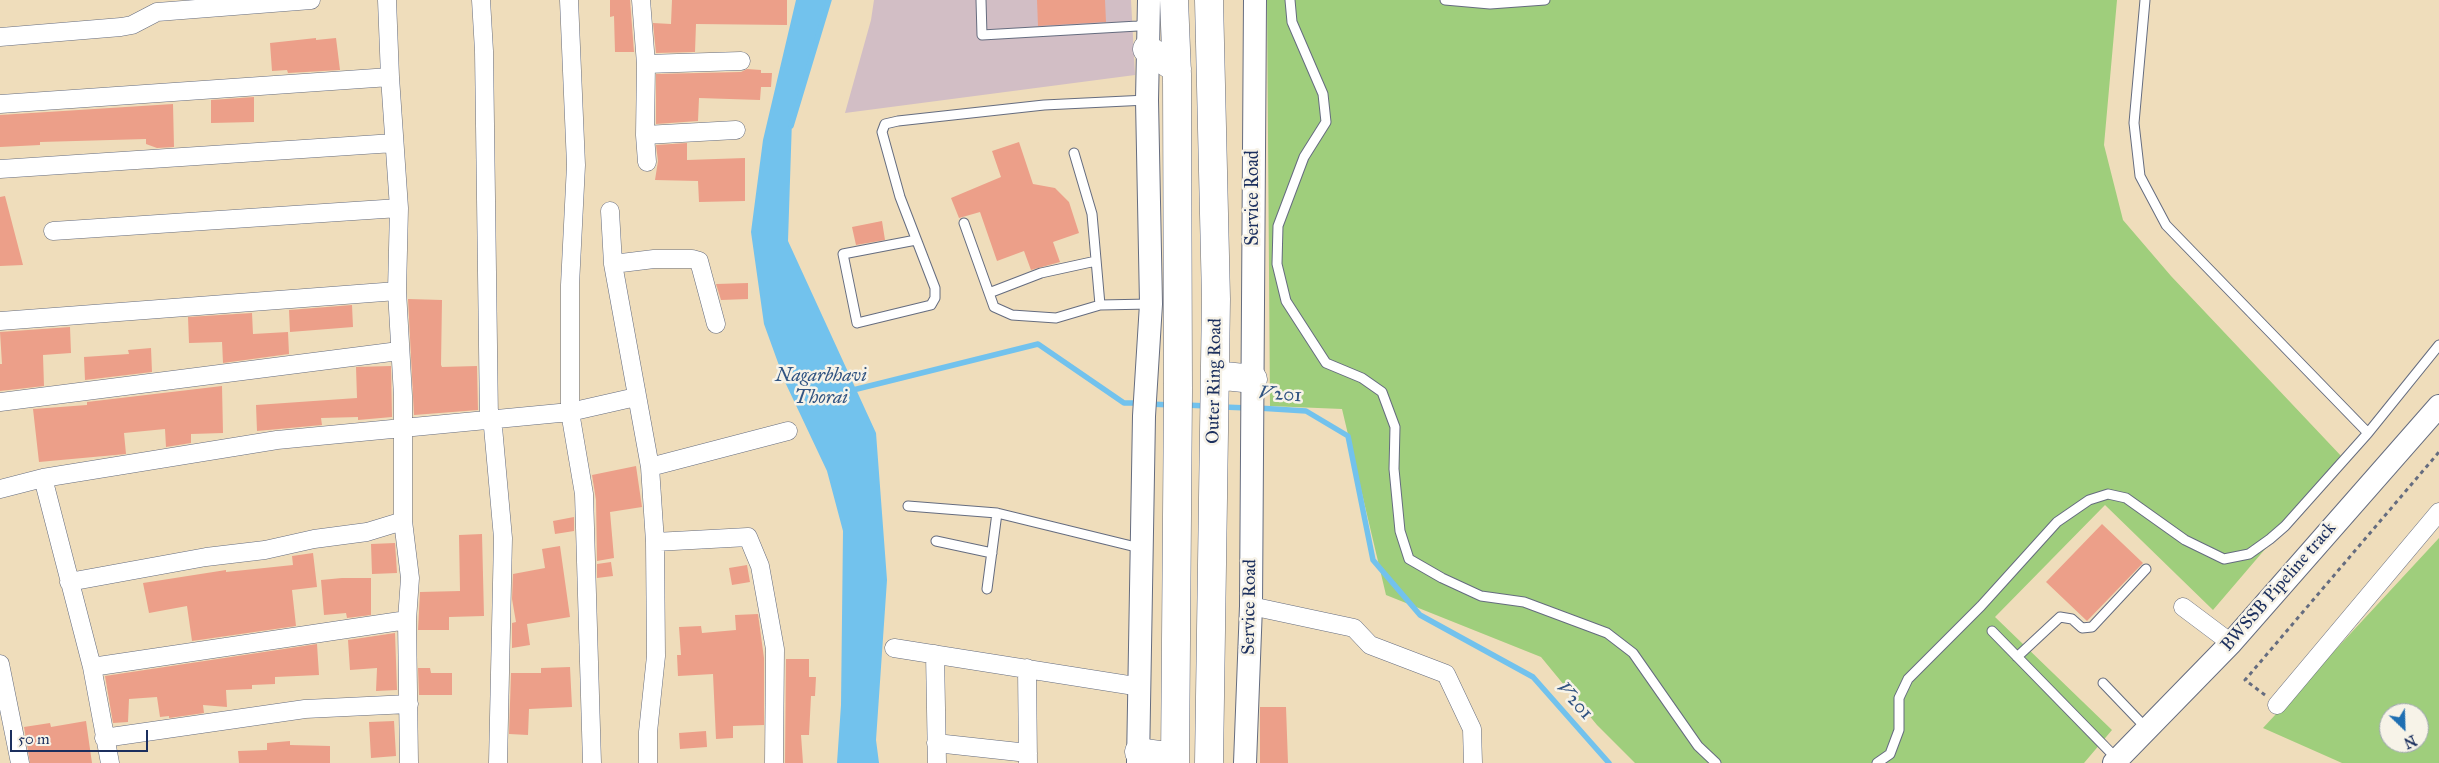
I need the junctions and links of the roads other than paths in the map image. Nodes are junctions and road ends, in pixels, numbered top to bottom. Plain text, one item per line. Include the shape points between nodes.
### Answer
1 (311, 0) edge
2 (387, 0) edge
3 (481, 0) edge
4 (570, 0) edge
5 (641, 0) edge
6 (981, 0) edge
7 (1149, 0) edge
8 (1174, 0) edge
9 (1209, 0) edge
10 (1256, 0) edge
11 (1290, 0) edge
12 (1445, 0) edge
13 (1545, 0) edge
14 (2146, 0) edge
15 (1148, 22) junction
16 (0, 37) edge
17 (1147, 49) junction
18 (742, 62) dead end
19 (646, 64) junction
20 (1177, 69) junction
21 (390, 76) junction
22 (1147, 100) junction
23 (0, 104) edge
24 (736, 130) dead end
25 (646, 135) junction
26 (394, 143) junction
27 (1074, 153) dead end
28 (647, 162) dead end
29 (0, 169) edge
30 (399, 208) junction
31 (610, 211) dead end
32 (964, 223) dead end
33 (54, 231) dead end
34 (916, 240) junction
35 (1096, 261) junction
36 (613, 264) junction
37 (397, 291) junction
38 (989, 294) junction
39 (1151, 304) junction
40 (1100, 305) junction
41 (0, 321) edge
42 (716, 324) dead end
43 (2439, 345) edge
44 (399, 351) junction
45 (1253, 388) junction
46 (1215, 396) junction
47 (636, 397) junction
48 (0, 402) edge
49 (2439, 406) edge
50 (570, 412) junction
51 (489, 420) junction
52 (402, 426) junction
53 (788, 431) dead end
54 (2368, 433) junction
55 (650, 467) junction
56 (43, 478) junction
57 (0, 489) edge
58 (908, 506) dead end
59 (2439, 512) edge
60 (997, 513) junction
61 (403, 521) junction
62 (936, 541) dead end
63 (654, 542) junction
64 (1143, 548) junction
65 (992, 553) junction
66 (2146, 569) dead end
67 (69, 582) junction
68 (987, 589) dead end
69 (1251, 606) junction
70 (2183, 607) dead end
71 (406, 620) junction
72 (1992, 631) dead end
73 (2231, 643) junction
74 (894, 648) dead end
75 (935, 654) junction
76 (2017, 656) junction
77 (0, 664) edge
78 (92, 667) junction
79 (1027, 668) junction
80 (2103, 683) dead end
81 (1141, 687) junction
82 (409, 704) junction
83 (2277, 706) road end
84 (2148, 730) junction
85 (104, 738) junction
86 (936, 744) junction
87 (1028, 758) edge
88 (1139, 758) edge
89 (1175, 760) edge
90 (2120, 762) edge
91 (20, 763) edge
92 (110, 763) edge
93 (408, 763) edge
94 (498, 763) edge
95 (592, 763) edge
96 (648, 763) edge
97 (774, 763) edge
98 (937, 763) edge
99 (1209, 763) edge
100 (1245, 763) edge
101 (1473, 763) edge
102 (1716, 763) edge
103 (1878, 763) edge

1 - 16 street via 157,12 121,27
2 - 21 street
3 - 51 street
4 - 50 street via 576,165 570,285
5 - 19 street
6 - 15 lane via 982,35 1138,26
7 - 15 street
8 - 20 highway, Outer Ring Road
9 - 46 highway, Outer Ring Road
10 - 45 street, Service Road
11 - 102 lane via 1292,22 1323,94 1326,122 1304,157 1278,226 1277,264 1286,302 1326,363 1362,378 1382,392 1395,427 1394,469 1400,531 1409,559 1481,596 1524,602 1607,634 1632,653 1698,746
12 - 13 lane via 1490,4
14 - 54 lane via 2134,123 2140,176 2166,225
15 - 17 street
17 - 20 highway
17 - 22 street
18 - 19 street
19 - 25 street
20 - 89 highway, Outer Ring Road
21 - 23 street
21 - 26 street
22 - 34 lane via 1044,105 885,124 882,132
22 - 39 street
24 - 25 street
25 - 28 street
26 - 29 street
26 - 30 street
27 - 35 lane via 1092,214
30 - 33 street
30 - 37 street
31 - 36 street
32 - 38 lane
34 - 34 lane via 935,288 931,305 858,324 843,254
35 - 38 lane via 1041,273
35 - 40 lane
36 - 42 street via 654,259 699,261
36 - 47 street
37 - 41 street
37 - 44 street
38 - 40 lane via 994,307 1012,315 1056,318
39 - 40 lane
39 - 64 street via 1144,416
43 - 54 lane
44 - 48 street
44 - 52 street
45 - 46 highway
45 - 69 street, Service Road
46 - 99 highway, Outer Ring Road
47 - 50 street
47 - 55 street
49 - 73 street, BWSSB Pipeline track
50 - 51 street
50 - 95 street via 584,494
51 - 52 street
51 - 94 street via 493,428 503,538
52 - 56 street via 277,440
52 - 61 street
53 - 55 street
54 - 103 lane via 2284,526 2249,554 2224,559 2185,540 2126,498 2108,494 2089,500 2058,522 1908,680 1899,698 1898,730 1890,754
55 - 63 street
56 - 57 street
56 - 67 street
58 - 60 lane
59 - 83 street
60 - 64 lane
60 - 65 lane
61 - 67 street via 367,532
61 - 71 street via 410,578
62 - 65 lane
63 - 96 street via 656,656
63 - 97 street via 748,537 760,566 775,649
64 - 81 street
65 - 68 lane
66 - 76 lane via 2092,627 2082,628 2072,619 2060,616
67 - 78 street
69 - 100 street, Service Road
69 - 101 street via 1354,628 1370,645 1446,674 1472,729
70 - 73 street
71 - 78 street
71 - 82 street
72 - 76 lane
73 - 84 street, BWSSB Pipeline track
74 - 75 street
75 - 79 street
75 - 86 street
76 - 90 lane
77 - 91 street
78 - 85 street
79 - 81 street
79 - 87 street
80 - 84 lane
81 - 88 street
82 - 85 street via 305,709
82 - 93 street
84 - 90 street, BWSSB Pipeline track
85 - 92 street
86 - 87 street
86 - 98 street
88 - 89 highway

